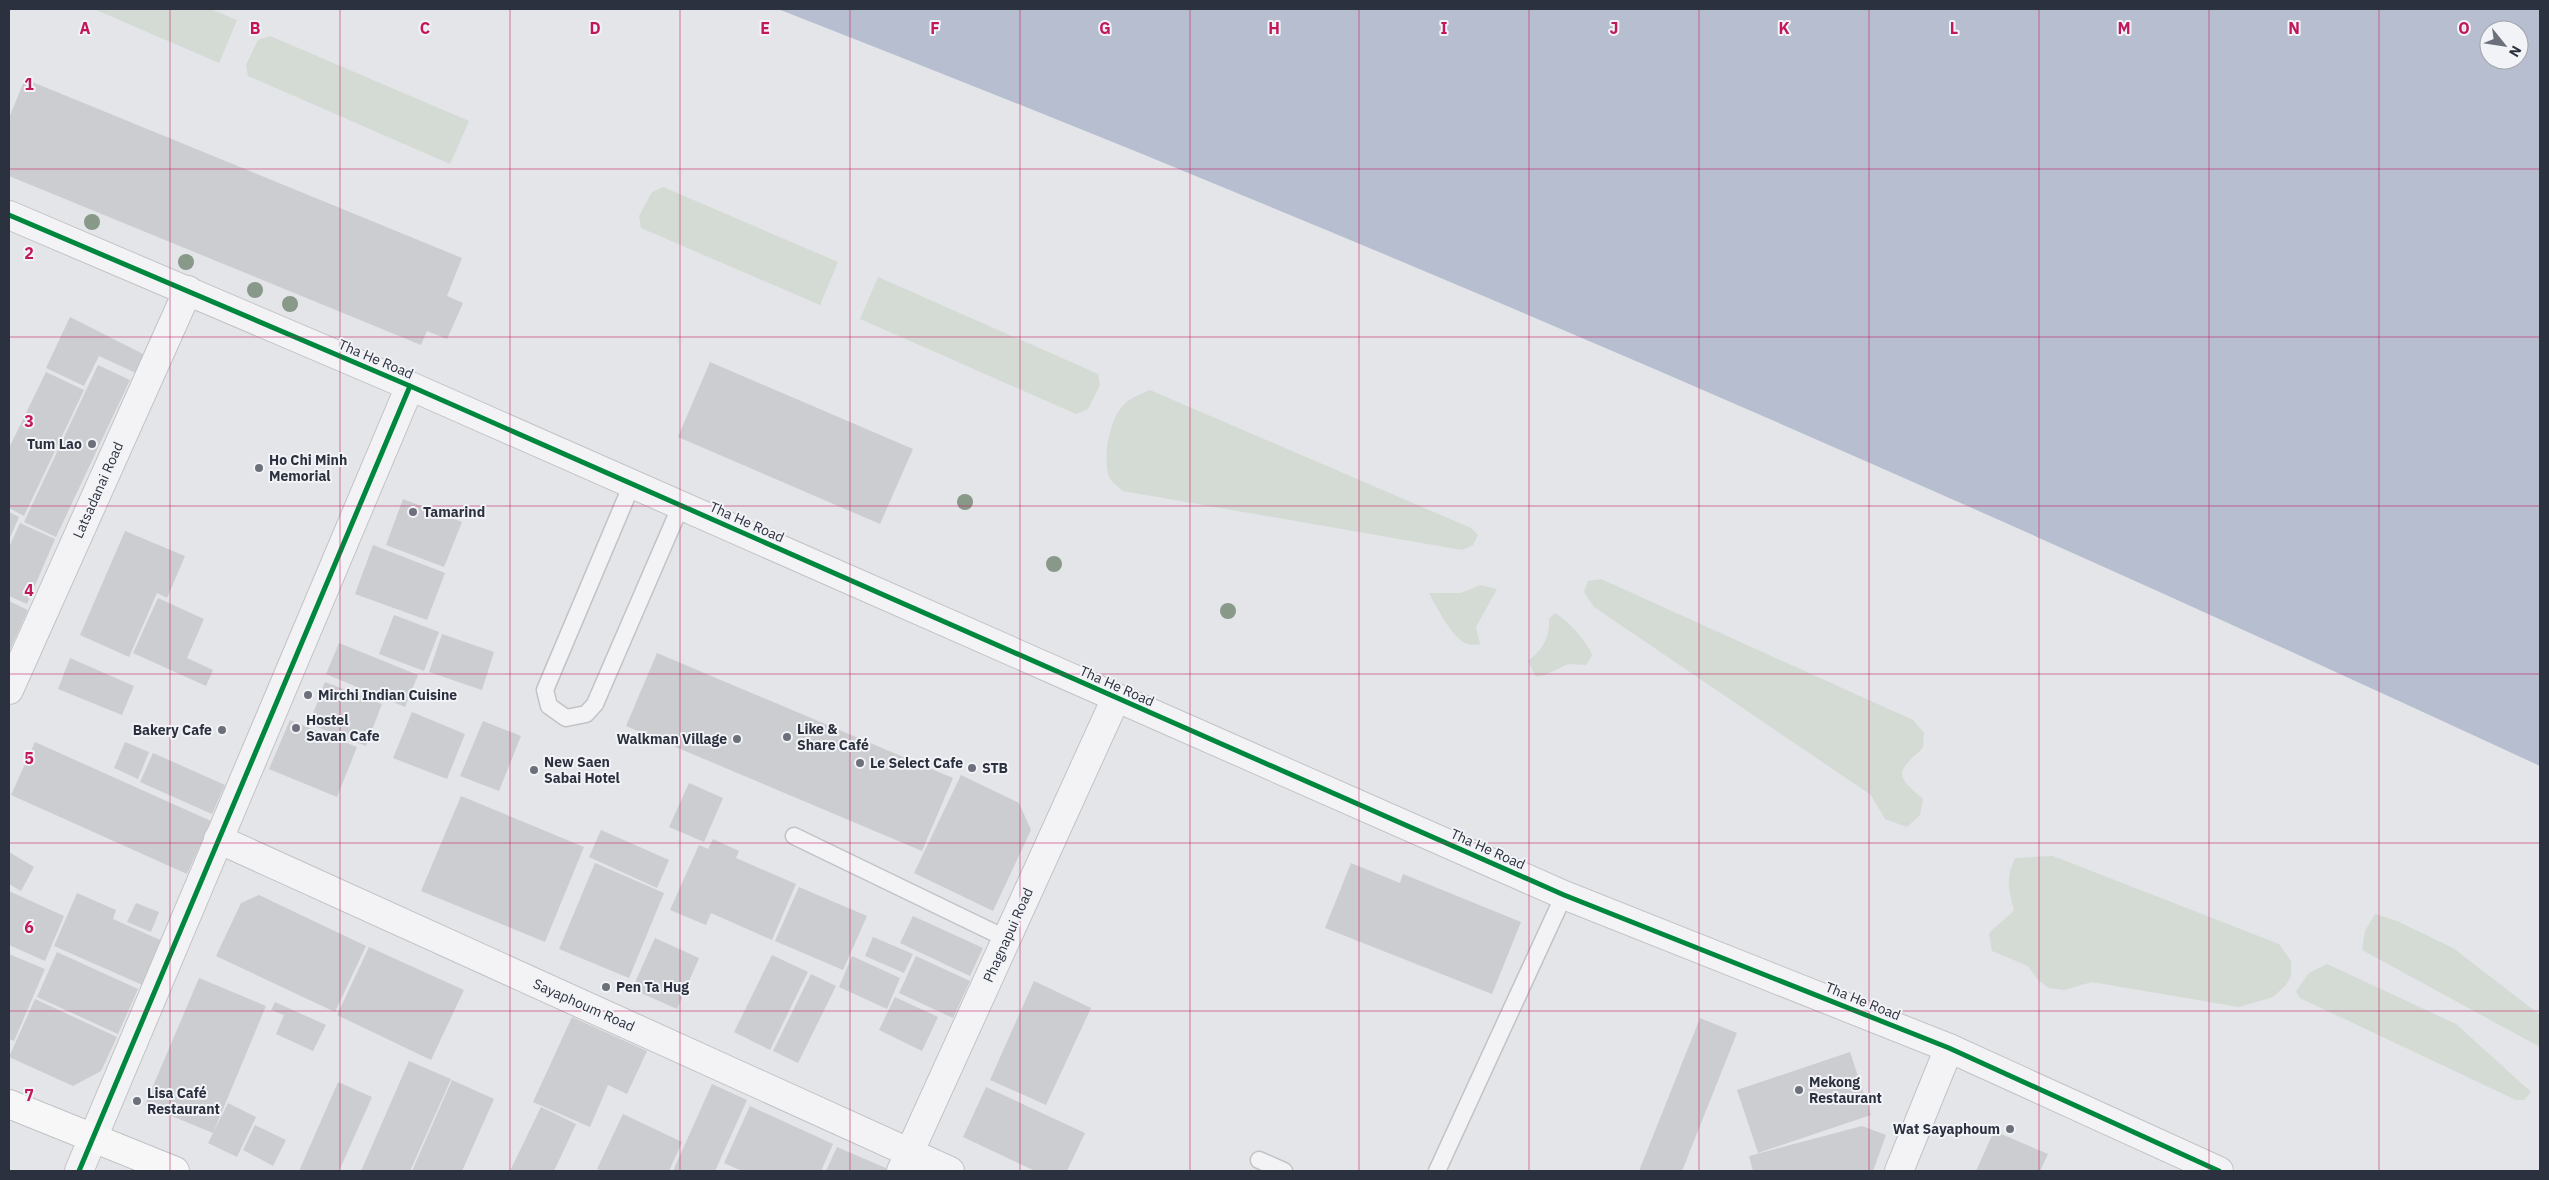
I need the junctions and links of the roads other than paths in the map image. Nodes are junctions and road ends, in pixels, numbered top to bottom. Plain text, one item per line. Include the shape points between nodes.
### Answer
1 (9, 215) edge
2 (188, 290) junction
3 (410, 386) junction
4 (632, 484) junction
5 (681, 505) junction
6 (9, 690) edge
7 (1116, 698) junction
8 (794, 836) dead end
9 (218, 839) junction
10 (1564, 895) junction
11 (1007, 939) junction
12 (1949, 1048) junction
13 (9, 1104) edge
14 (94, 1138) junction
15 (1259, 1160) dead end
16 (905, 1162) edge
17 (79, 1171) edge
18 (175, 1171) edge
19 (950, 1171) edge
20 (1284, 1171) edge
21 (1437, 1171) edge
22 (1900, 1171) edge
23 (2219, 1171) edge

1 - 2 street, Tha He Road
2 - 3 street, Tha He Road
2 - 6 street, Latsadanai Road
3 - 4 street, Tha He Road
3 - 9 street
4 - 5 street, Tha He Road
4 - 5 lane via 545,690 549,706 566,718 586,714 596,704
5 - 7 street, Tha He Road
7 - 10 street, Tha He Road
7 - 11 street, Phagnapui Road
8 - 11 lane
9 - 14 street
9 - 16 street, Sayaphoum Road
10 - 12 street, Tha He Road
10 - 21 lane
11 - 16 street, Phagnapui Road
12 - 22 street
12 - 23 street, Tha He Road
13 - 14 main road
14 - 17 street
14 - 18 main road
15 - 20 lane
16 - 19 street, Sayaphoum Road

